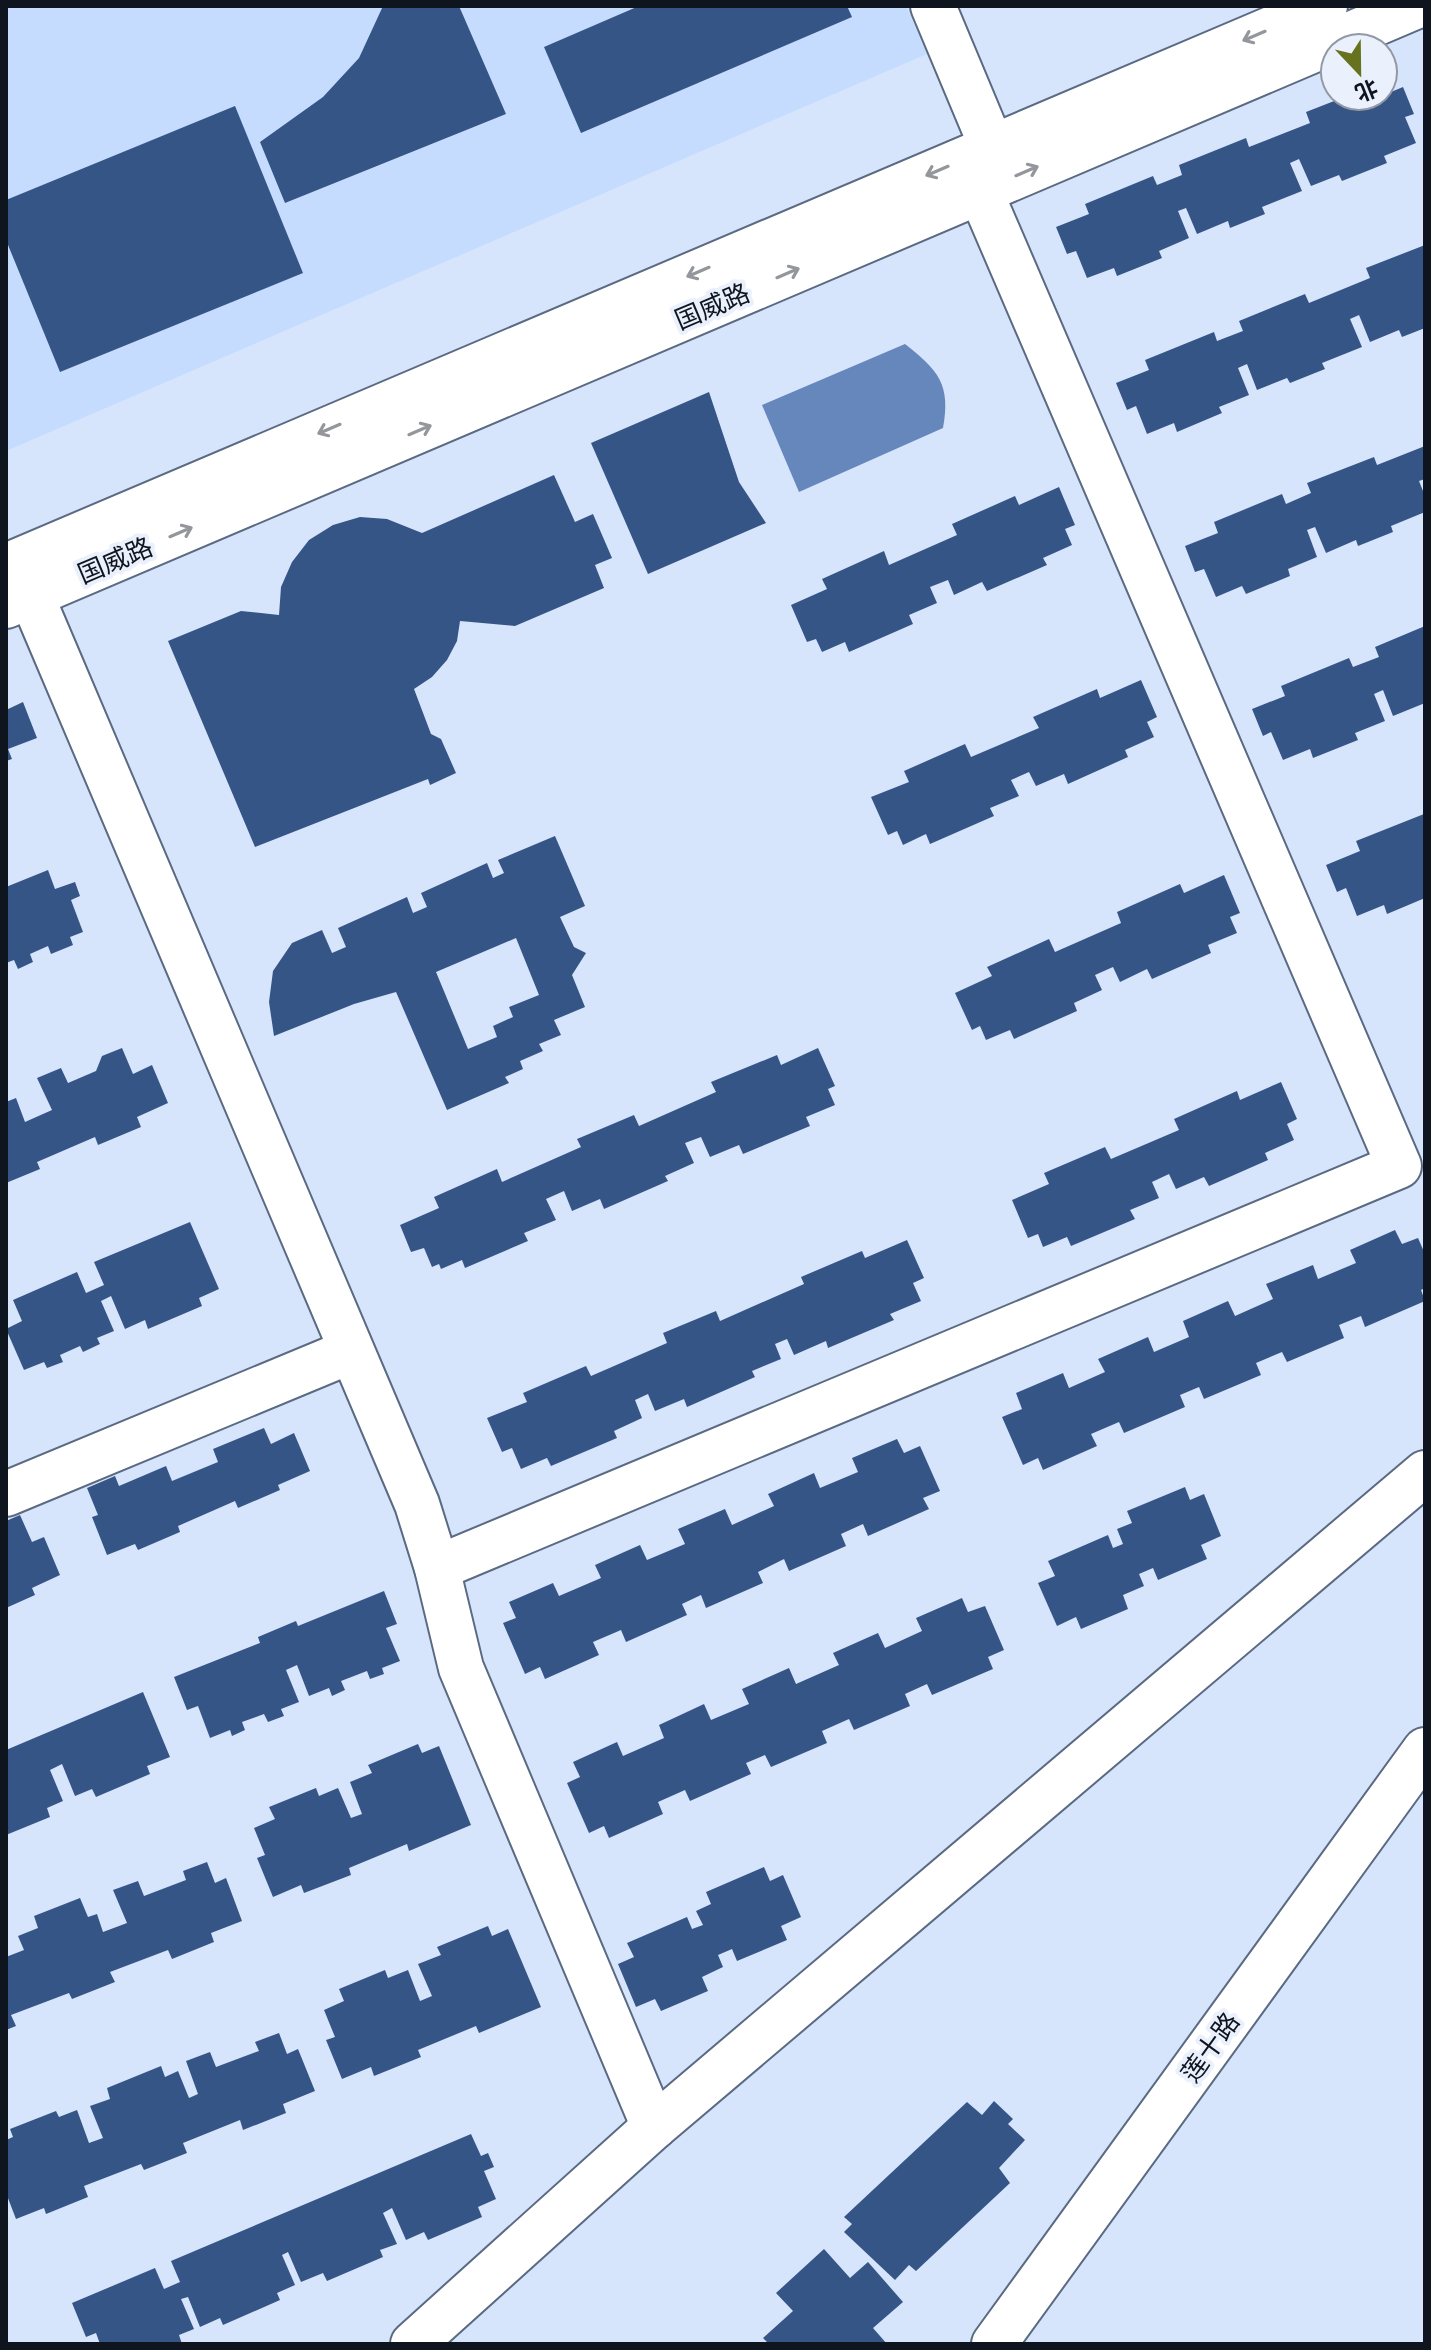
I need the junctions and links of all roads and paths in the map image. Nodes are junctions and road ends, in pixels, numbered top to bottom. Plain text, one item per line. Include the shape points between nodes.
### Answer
1 (933, 6) edge
2 (1325, 6) edge
3 (1417, 6) edge
4 (992, 147) junction
5 (980, 191) junction
6 (14, 589) edge
7 (351, 1351) junction
8 (1425, 1473) edge
9 (6, 1494) edge
10 (437, 1568) junction
11 (1425, 1750) edge
12 (654, 2127) junction
13 (413, 2344) edge
14 (994, 2344) edge

1 - 4 street
2 -> 4 street, 国威路
5 -> 3 street, 国威路
4 -> 6 street, 国威路
6 -> 5 street, 国威路
5 - 10 street via 1399,1166
6 - 7 street
7 - 9 street
7 - 10 street via 417,1504
8 - 12 street
10 - 12 street via 461,1668
11 - 14 street, 莲十路
12 - 13 street

